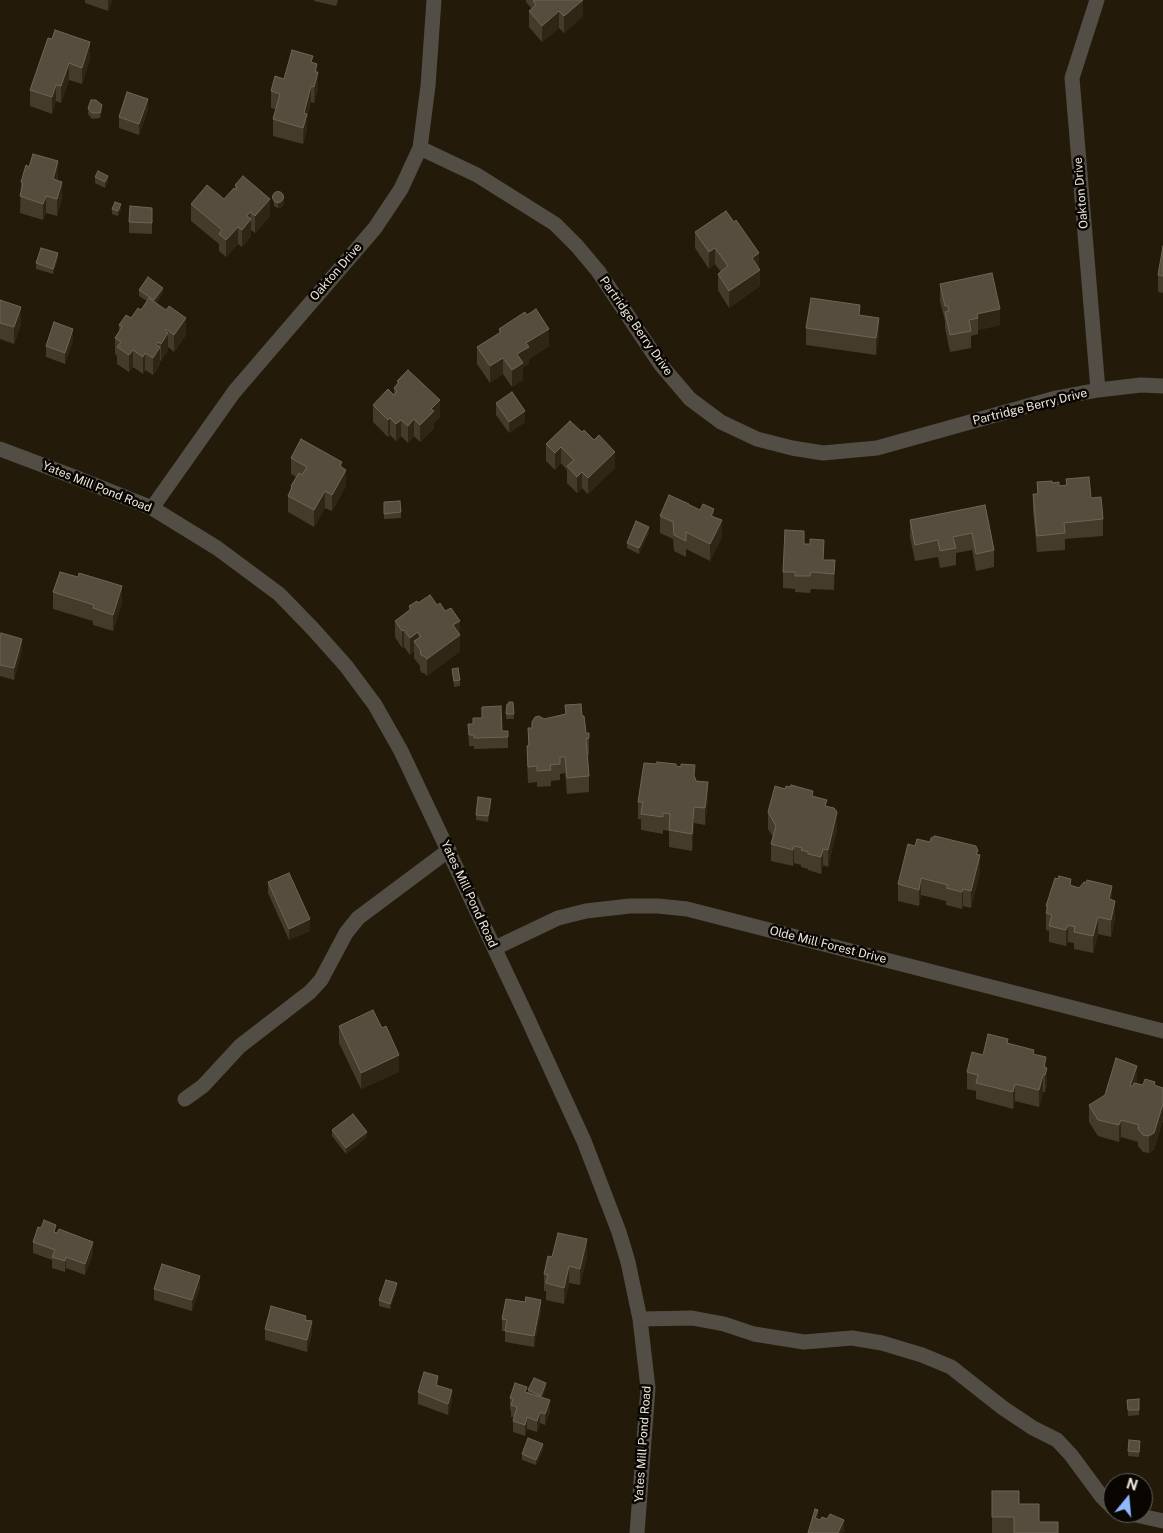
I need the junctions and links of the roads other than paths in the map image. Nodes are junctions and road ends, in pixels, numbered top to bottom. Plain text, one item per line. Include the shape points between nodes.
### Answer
1 (434, 0) edge
2 (1096, 0) edge
3 (420, 148) junction
4 (1163, 386) edge
5 (1098, 390) junction
6 (0, 449) edge
7 (152, 508) junction
8 (449, 850) junction
9 (495, 948) junction
10 (1163, 1030) edge
11 (185, 1099) dead end
12 (640, 1319) junction
13 (1103, 1498) edge
14 (637, 1533) edge

1 - 3 street, Oakton Drive
2 - 5 street, Oakton Drive via 1072,78
3 - 5 street, Partridge Berry Drive via 476,176 555,224 598,271 661,365 690,399 721,422 757,439 824,453 877,448 1056,398
3 - 7 street, Oakton Drive via 401,189 375,228 234,392
4 - 5 street, Partridge Berry Drive
6 - 7 street, Yates Mill Pond Road
7 - 8 street, Yates Mill Pond Road via 217,548 278,594 346,666 375,705 402,751
8 - 9 street, Yates Mill Pond Road
8 - 11 street via 358,918 346,932 321,980 310,992 240,1046 203,1086
9 - 10 street, Olde Mill Forest Drive via 558,918 586,911 658,906 687,910
9 - 12 street, Yates Mill Pond Road via 599,1177 628,1262
12 - 13 street via 692,1318 754,1334 804,1342 852,1338 922,1355 951,1368 1032,1428 1057,1440
12 - 14 street, Yates Mill Pond Road via 648,1388

